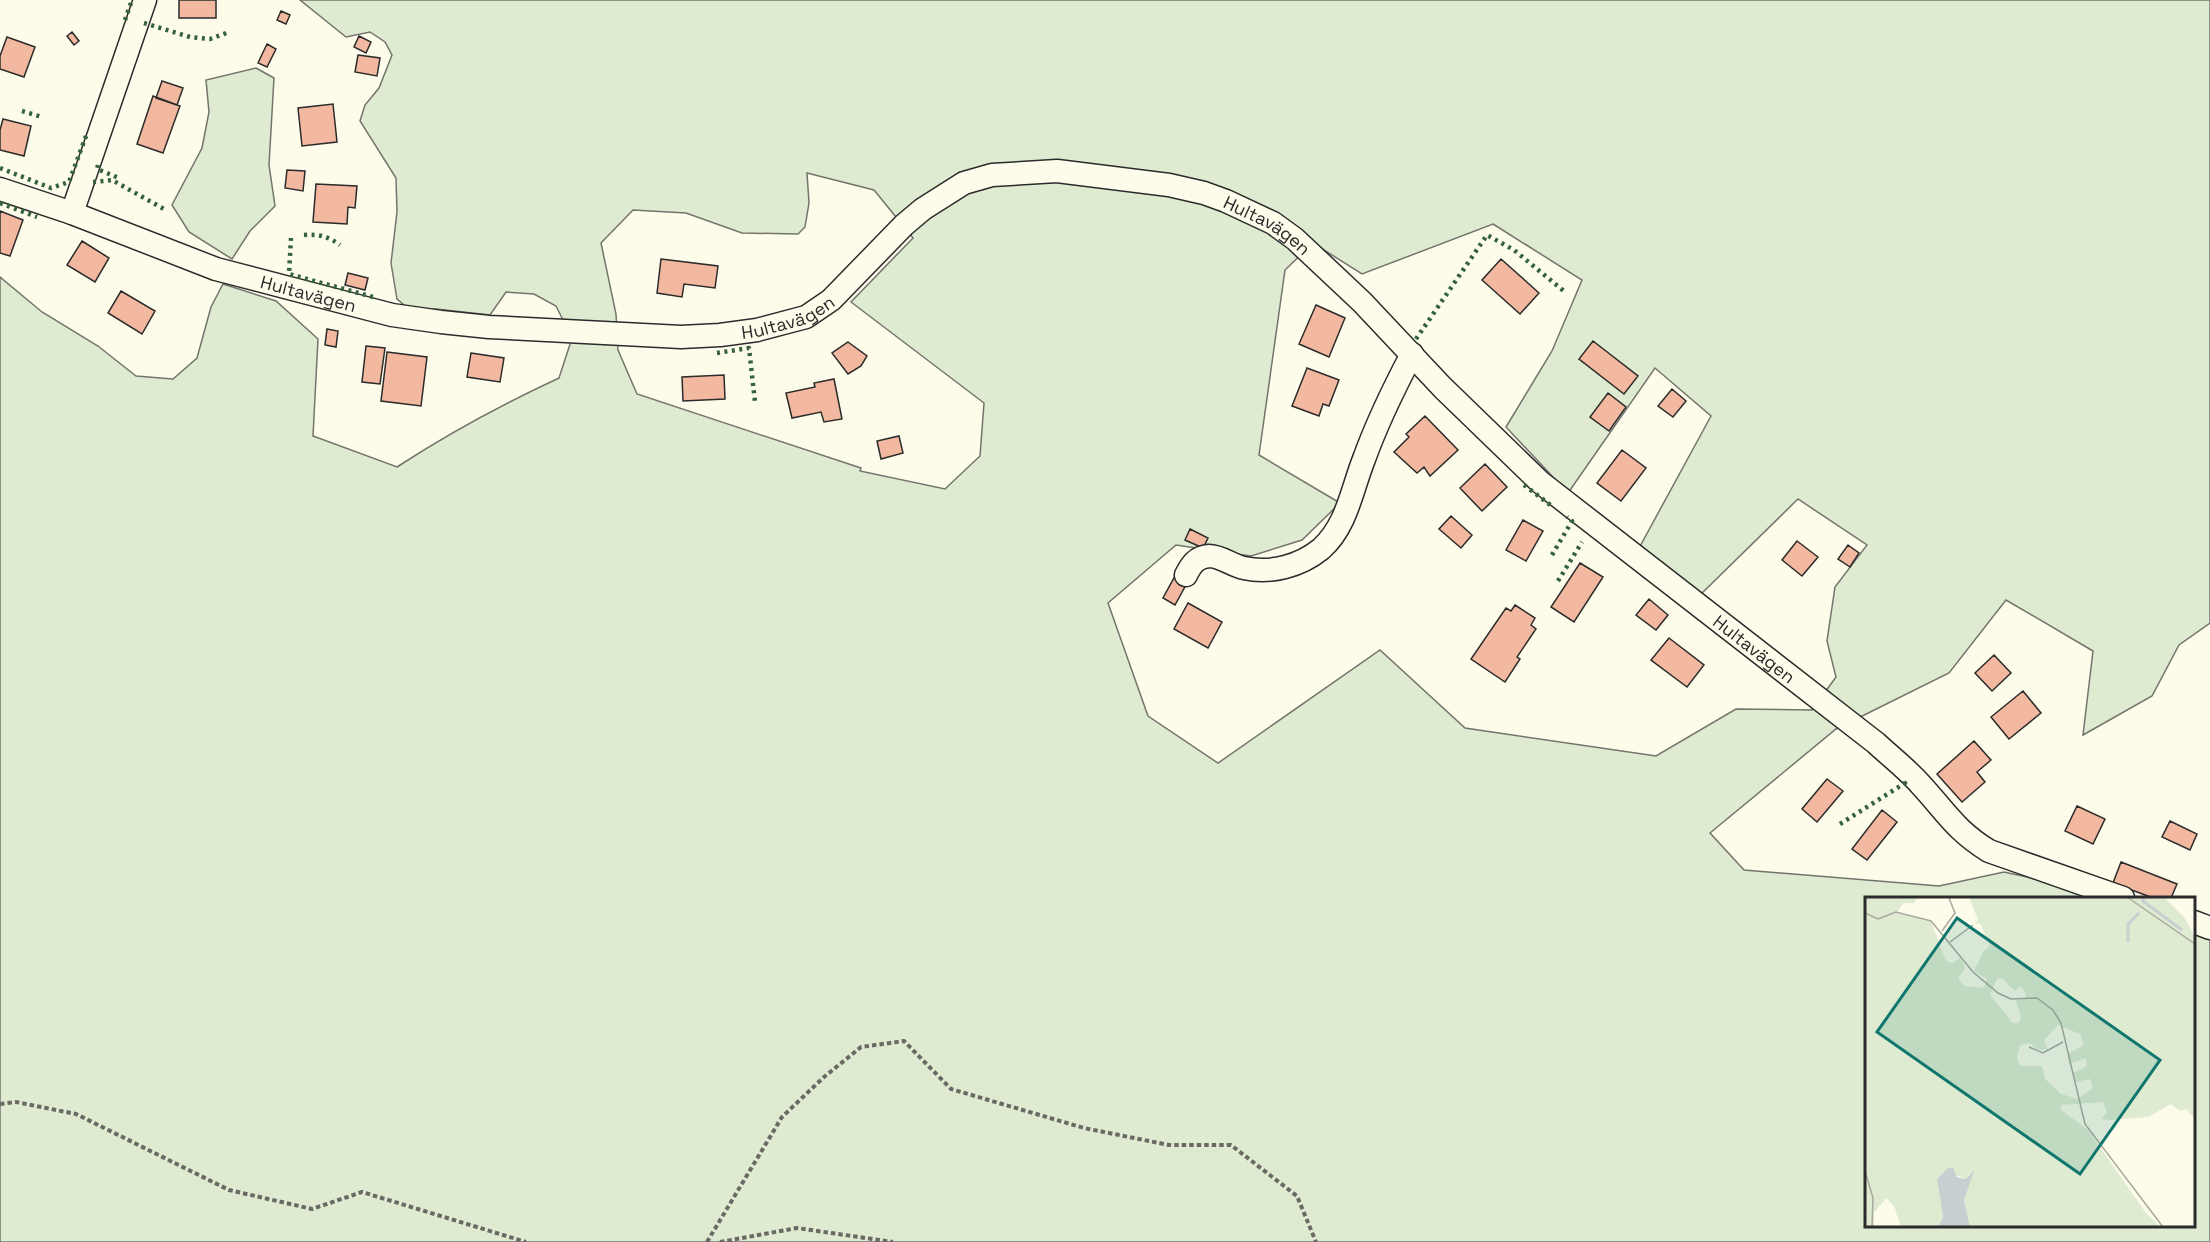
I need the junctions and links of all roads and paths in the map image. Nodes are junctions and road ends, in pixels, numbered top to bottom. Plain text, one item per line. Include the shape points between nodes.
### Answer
1 (145, 0) edge
2 (0, 189) edge
3 (72, 213) junction
4 (1412, 354) junction
5 (1186, 575) dead end
6 (2120, 897) edge
7 (2195, 923) edge
8 (2210, 928) edge
9 (0, 1104) edge
10 (526, 1242) edge
11 (707, 1242) edge
12 (720, 1242) edge
13 (892, 1242) edge
14 (1316, 1242) edge

1 - 3 street
2 - 3 street, Hultavägen
3 - 4 street, Hultavägen via 216,268 392,315 489,327 628,335 720,335 782,324 820,309 910,220 964,183 992,175 1057,171 1181,188 1226,201 1273,223 1320,262
4 - 5 street via 1363,460 1339,528 1322,548 1290,567 1272,570 1244,568 1211,556 1192,563
4 - 6 street, Hultavägen via 1540,482 1876,743 1921,784 1970,840 1989,851
7 - 8 street
9 - 10 path via 16,1102 76,1114 229,1190 312,1209 362,1192
11 - 14 path via 783,1117 861,1047 904,1041 951,1089 1084,1128 1169,1145 1231,1145 1297,1196
12 - 13 path via 797,1228

